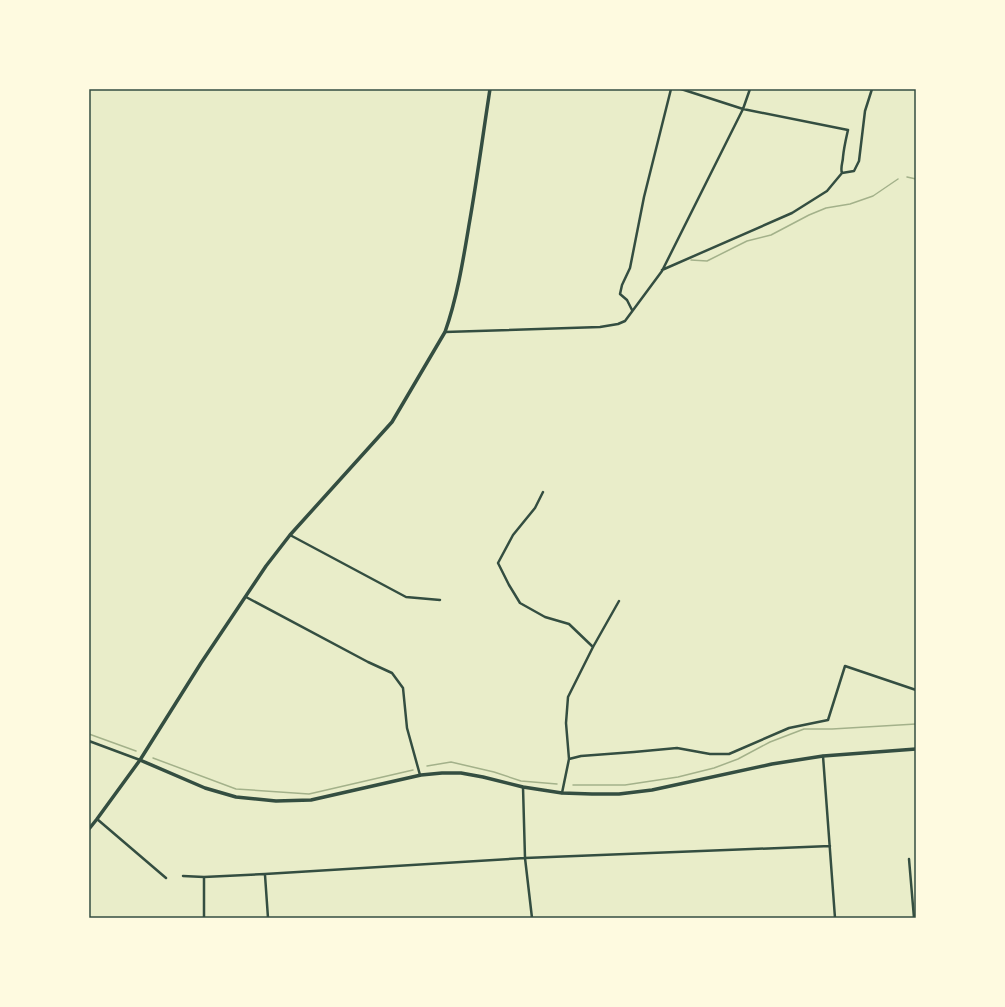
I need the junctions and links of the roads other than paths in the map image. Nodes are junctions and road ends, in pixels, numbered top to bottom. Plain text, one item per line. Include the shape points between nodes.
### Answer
1 (490, 89) edge
2 (671, 89) edge
3 (681, 89) edge
4 (750, 89) edge
5 (872, 89) edge
6 (744, 109) junction
7 (842, 173) junction
8 (662, 271) junction
9 (632, 310) junction
10 (445, 332) junction
11 (543, 492) dead end
12 (290, 535) junction
13 (246, 597) junction
14 (440, 600) dead end
15 (619, 601) dead end
16 (593, 648) junction
17 (916, 690) edge
18 (89, 741) edge
19 (916, 748) edge
20 (823, 756) junction
21 (569, 759) junction
22 (140, 760) junction
23 (421, 775) junction
24 (522, 787) junction
25 (562, 793) junction
26 (97, 819) junction
27 (89, 829) edge
28 (830, 846) junction
29 (525, 858) junction
30 (909, 859) dead end
31 (265, 874) junction
32 (183, 876) dead end
33 (204, 877) junction
34 (166, 878) dead end
35 (204, 918) edge
36 (268, 918) edge
37 (532, 918) edge
38 (835, 918) edge
39 (914, 918) edge

1 - 10 main road via 464,260
2 - 9 street via 644,197 630,268 620,294 628,300
3 - 6 street
4 - 6 street
5 - 7 street via 865,111 859,161 854,170
6 - 7 street via 848,130 844,144
6 - 8 street
7 - 8 street via 827,191 792,213
8 - 9 street
9 - 10 street via 625,321 600,327
10 - 12 main road via 392,422
11 - 16 street via 535,508 513,534 498,563 520,603 545,618 569,624
12 - 13 main road
12 - 14 street via 406,597
13 - 22 main road
13 - 23 street via 392,673 403,688 406,728
15 - 16 street
16 - 21 street via 568,697 566,723
17 - 21 street via 845,666 828,720 789,728 729,754 710,754 677,748
18 - 22 street
19 - 20 main road
20 - 25 main road via 772,764 652,790 619,794
20 - 28 street
21 - 25 street
22 - 23 main road via 205,788 236,796 276,801 311,800
22 - 26 main road
23 - 24 main road via 461,773
24 - 25 main road
24 - 29 street
26 - 27 main road
26 - 34 street
28 - 29 street
28 - 38 street
29 - 31 street
29 - 37 street
30 - 39 street
31 - 33 street
31 - 36 street
32 - 33 street
33 - 35 street

